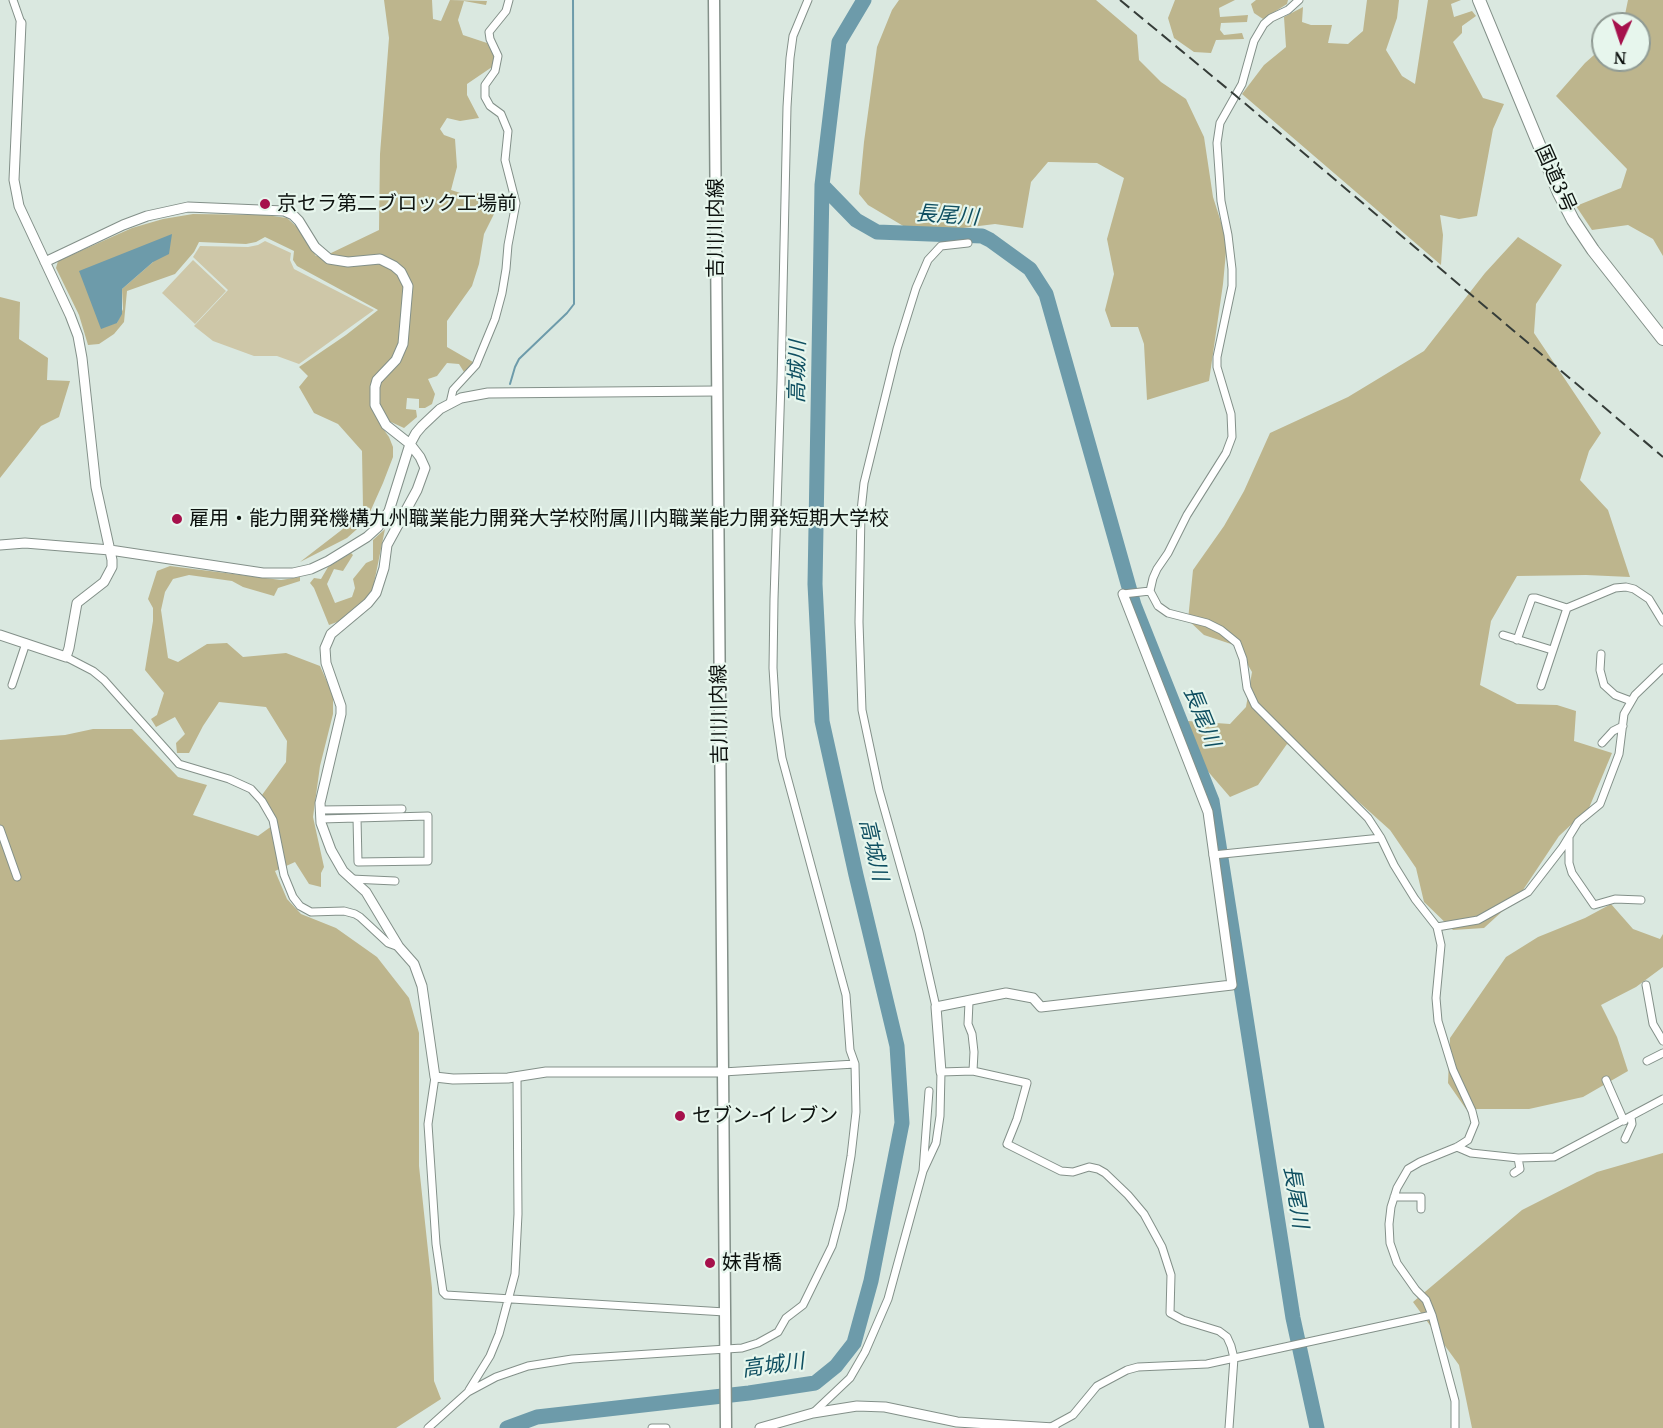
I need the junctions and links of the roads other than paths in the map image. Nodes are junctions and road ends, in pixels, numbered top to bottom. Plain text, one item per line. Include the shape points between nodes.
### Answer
1 (14, 0) edge
2 (509, 0) edge
3 (714, 0) edge
4 (808, 0) edge
5 (1299, 0) edge
6 (1479, 0) edge
7 (21, 24) joint
8 (968, 243) dead end
9 (45, 262) junction
10 (1663, 339) edge
11 (716, 391) junction
12 (450, 403) junction
13 (410, 444) junction
14 (0, 545) edge
15 (110, 550) junction
16 (1150, 591) junction
17 (1125, 594) joint
18 (1567, 609) junction
19 (1663, 622) edge
20 (0, 635) edge
21 (1503, 635) dead end
22 (1517, 640) junction
23 (26, 643) junction
24 (1552, 650) junction
25 (1601, 654) dead end
26 (66, 657) junction
27 (1663, 668) edge
28 (12, 685) dead end
29 (1541, 686) dead end
30 (1631, 701) junction
31 (1623, 726) junction
32 (1602, 743) dead end
33 (402, 809) dead end
34 (320, 814) junction
35 (357, 818) junction
36 (0, 829) edge
37 (1570, 835) junction
38 (1381, 838) junction
39 (1218, 854) junction
40 (16, 877) dead end
41 (351, 879) junction
42 (395, 881) dead end
43 (1641, 900) dead end
44 (1437, 927) junction
45 (399, 948) junction
46 (1646, 985) dead end
47 (969, 1002) junction
48 (936, 1007) junction
49 (1663, 1041) edge
50 (1663, 1053) edge
51 (1647, 1061) dead end
52 (855, 1064) junction
53 (973, 1071) junction
54 (723, 1072) junction
55 (941, 1072) junction
56 (435, 1077) junction
57 (517, 1077) junction
58 (1606, 1080) dead end
59 (929, 1091) dead end
60 (1663, 1099) edge
61 (1628, 1119) junction
62 (1625, 1139) dead end
63 (1457, 1148) junction
64 (1518, 1158) junction
65 (923, 1171) junction
66 (1525, 1178) dead end
67 (1394, 1197) junction
68 (1422, 1209) dead end
69 (508, 1299) junction
70 (725, 1312) junction
71 (1432, 1315) junction
72 (725, 1349) junction
73 (1234, 1358) junction
74 (468, 1392) junction
75 (813, 1413) junction
76 (943, 1424) edge
77 (428, 1428) edge
78 (652, 1428) edge
79 (666, 1428) edge
80 (726, 1428) edge
81 (760, 1428) edge
82 (1053, 1428) edge
83 (1229, 1428) edge
84 (1455, 1428) edge

1 - 7 street
2 - 12 street via 506,11 489,32 498,56 495,71 485,85 485,97 501,114 508,131 505,160 516,203 495,319 476,365 453,390
3 - 11 main road, 吉川川内線
4 - 52 street via 793,36 788,97 773,668 782,758 846,995 850,1050
5 - 16 street via 1264,24 1254,41 1242,84 1220,123 1217,143 1221,201 1232,286 1217,367 1233,421 1232,437 1153,578
6 - 10 highway, 国道3号 via 1573,220
7 - 9 street via 14,180 19,206
8 - 48 street via 941,246 928,260 916,288 897,349 864,483 861,511 862,710
9 - 13 street via 123,225 188,207 293,215 329,259 348,262 372,258 387,262 401,273 408,286 403,344 396,360 377,380 375,405 387,425
9 - 15 street via 78,336 96,487
11 - 12 street via 488,393
11 - 54 main road, 吉川川内線
12 - 13 street via 426,421
13 - 15 street via 389,511 378,527 311,568 293,573 263,573
13 - 34 street via 425,468 387,545 380,583 368,603 331,634 325,648 341,714
14 - 15 street
15 - 26 street via 112,567 104,582 76,603
16 - 17 street
16 - 38 street via 1158,606 1168,613 1207,623 1237,643 1255,705 1358,806
17 - 39 street via 1202,793
18 - 19 street via 1615,588 1634,588 1649,599
18 - 22 street via 1532,598
18 - 24 street
20 - 23 street
21 - 22 street
22 - 24 street
23 - 26 street
23 - 28 street
24 - 29 street
25 - 30 street via 1604,685
26 - 45 street via 104,680 179,764 251,789 273,820 284,875 300,906 311,912 355,914
27 - 30 street
30 - 31 street
31 - 32 street
31 - 37 street via 1619,754 1600,804 1578,822
33 - 34 street
34 - 35 street
34 - 41 street via 339,865
35 - 35 street via 428,816 428,861 358,862
36 - 40 street
37 - 43 street via 1572,873 1594,905 1615,898
37 - 44 street via 1528,892 1478,920
38 - 39 street
38 - 44 street via 1409,890
39 - 47 street via 1232,985 1041,1007 1033,998 1006,993
41 - 42 street
41 - 45 street via 366,892
44 - 63 street via 1441,945 1438,1021 1474,1123 1468,1140
45 - 56 street via 414,964 422,986
46 - 49 street via 1653,1024
47 - 48 street
47 - 53 street
48 - 55 street
50 - 51 street
52 - 54 street
52 - 72 street via 856,1112 842,1208 832,1246 816,1282 803,1305 786,1318 778,1332 750,1346
53 - 55 street
53 - 73 street via 1027,1083 1007,1144 1061,1171 1098,1169 1121,1188 1144,1214 1162,1247 1171,1275 1170,1313 1220,1331 1227,1337
54 - 57 street via 546,1072
54 - 70 main road, 吉川川内線
55 - 65 street via 936,1143
56 - 57 street
56 - 69 street via 428,1124 443,1292
57 - 69 street via 518,1214 515,1275
58 - 61 street
59 - 65 street
60 - 61 street
61 - 62 street via 1632,1124
61 - 64 street via 1554,1157
63 - 64 street
63 - 67 street via 1408,1169
64 - 66 street via 1517,1171
65 - 75 street via 888,1299 865,1352 850,1378
67 - 68 street via 1421,1197
67 - 71 street via 1390,1243 1397,1263 1426,1300
69 - 70 street
69 - 74 street via 490,1356
70 - 72 main road, 吉川川内線
71 - 73 street
71 - 84 street via 1455,1401
72 - 74 street via 528,1366
72 - 80 main road, 吉川川内線
73 - 82 street via 1127,1370 1097,1386 1073,1415
73 - 83 street
74 - 77 street
75 - 76 street via 857,1406 885,1407
75 - 81 street
76 - 82 street
78 - 79 street

